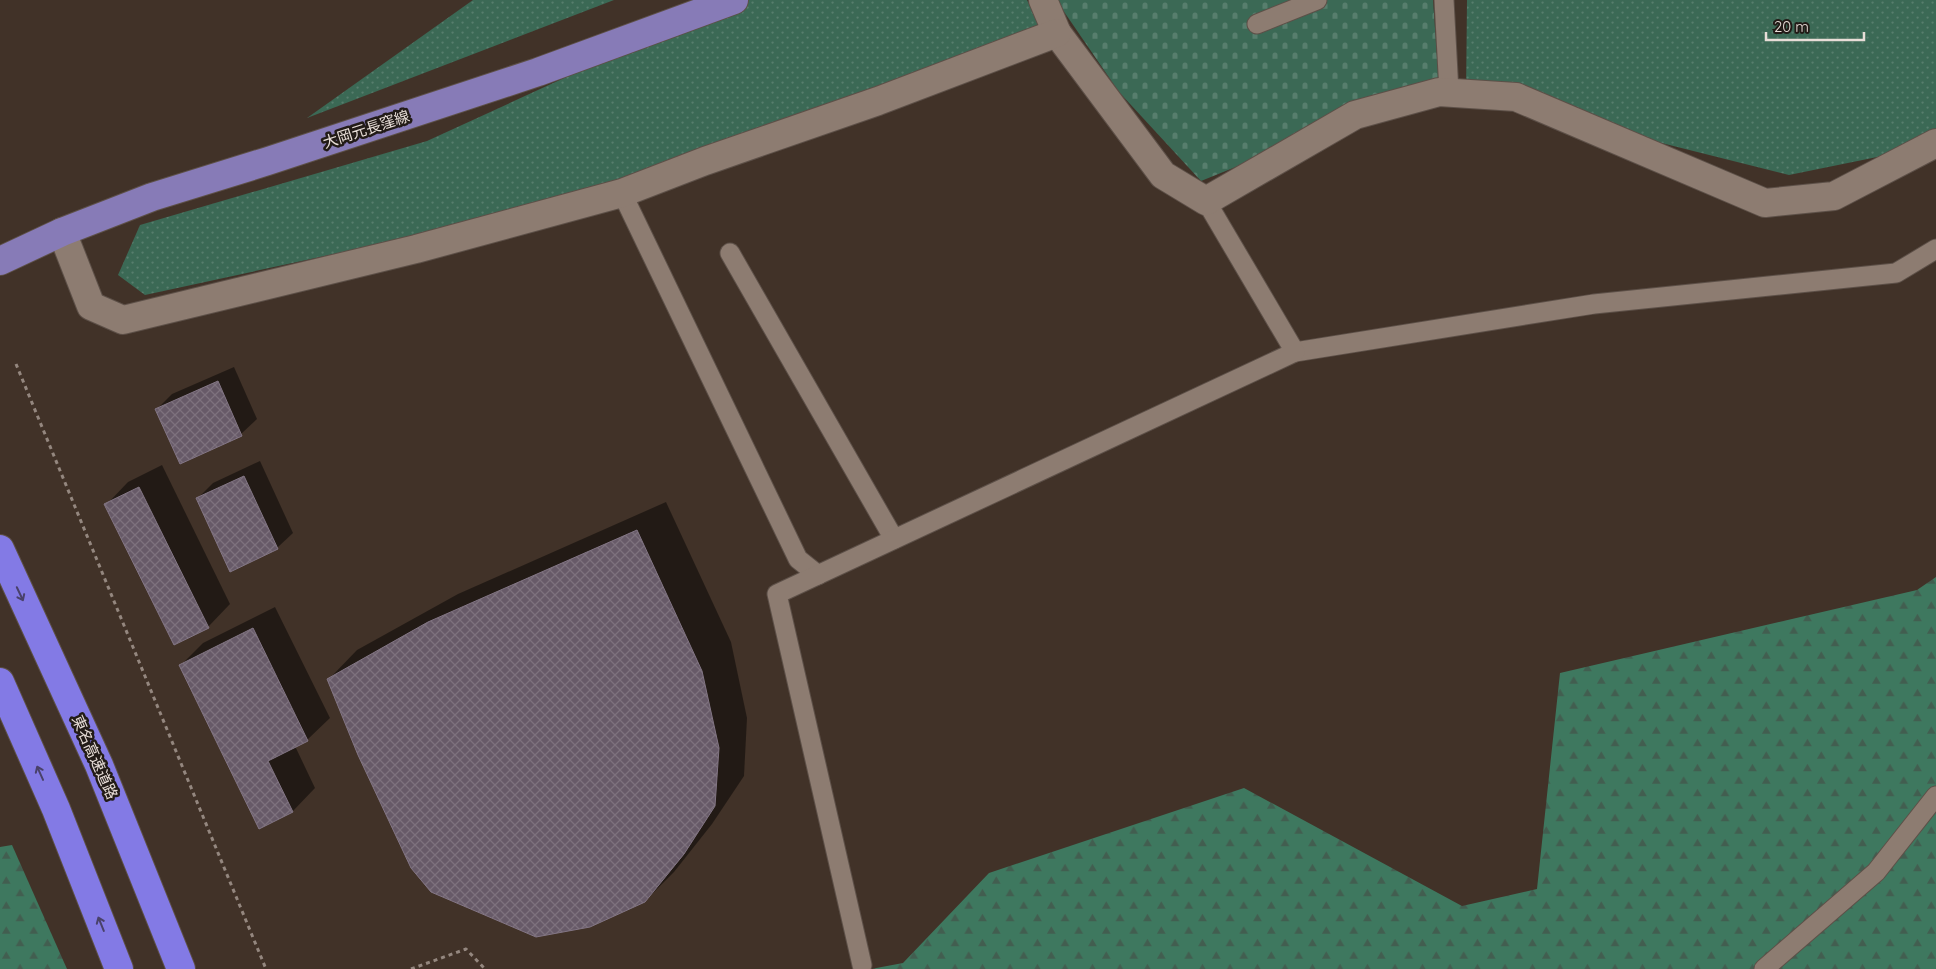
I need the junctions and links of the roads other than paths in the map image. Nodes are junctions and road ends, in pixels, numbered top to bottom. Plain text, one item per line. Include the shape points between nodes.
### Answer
1 (734, 0) edge
2 (1042, 0) edge
3 (1318, 0) edge
4 (1444, 0) edge
5 (1257, 24) dead end
6 (1057, 33) junction
7 (1449, 92) junction
8 (1936, 143) edge
9 (622, 193) junction
10 (1206, 201) junction
11 (62, 232) junction
12 (1936, 249) edge
13 (730, 253) dead end
14 (0, 261) edge
15 (1295, 352) junction
16 (894, 539) junction
17 (0, 549) edge
18 (818, 574) junction
19 (0, 682) edge
20 (99, 765) junction
21 (1936, 796) edge
22 (862, 965) dead end
23 (119, 969) edge
24 (181, 969) edge
25 (200, 969) edge
26 (1764, 969) edge

1 - 11 main road, 大岡元長窪線 via 529,75 152,196
2 - 6 street
3 - 5 lane
4 - 7 lane
6 - 9 street
6 - 10 street via 1163,175
7 - 8 street via 1516,97 1765,203 1834,196
7 - 10 street via 1355,115
9 - 11 street via 416,249 123,320 91,306
9 - 18 lane via 798,559
10 - 15 lane
11 - 14 main road, 大岡元長窪線
12 - 15 lane via 1896,273 1594,304
13 - 16 lane
15 - 16 lane
16 - 18 lane
17 -> 20 highway, 東名高速道路
18 - 22 lane via 777,594
23 -> 19 highway via 56,808
20 - 24 highway, 東名高速道路
20 - 25 highway
21 - 26 lane via 1876,872

